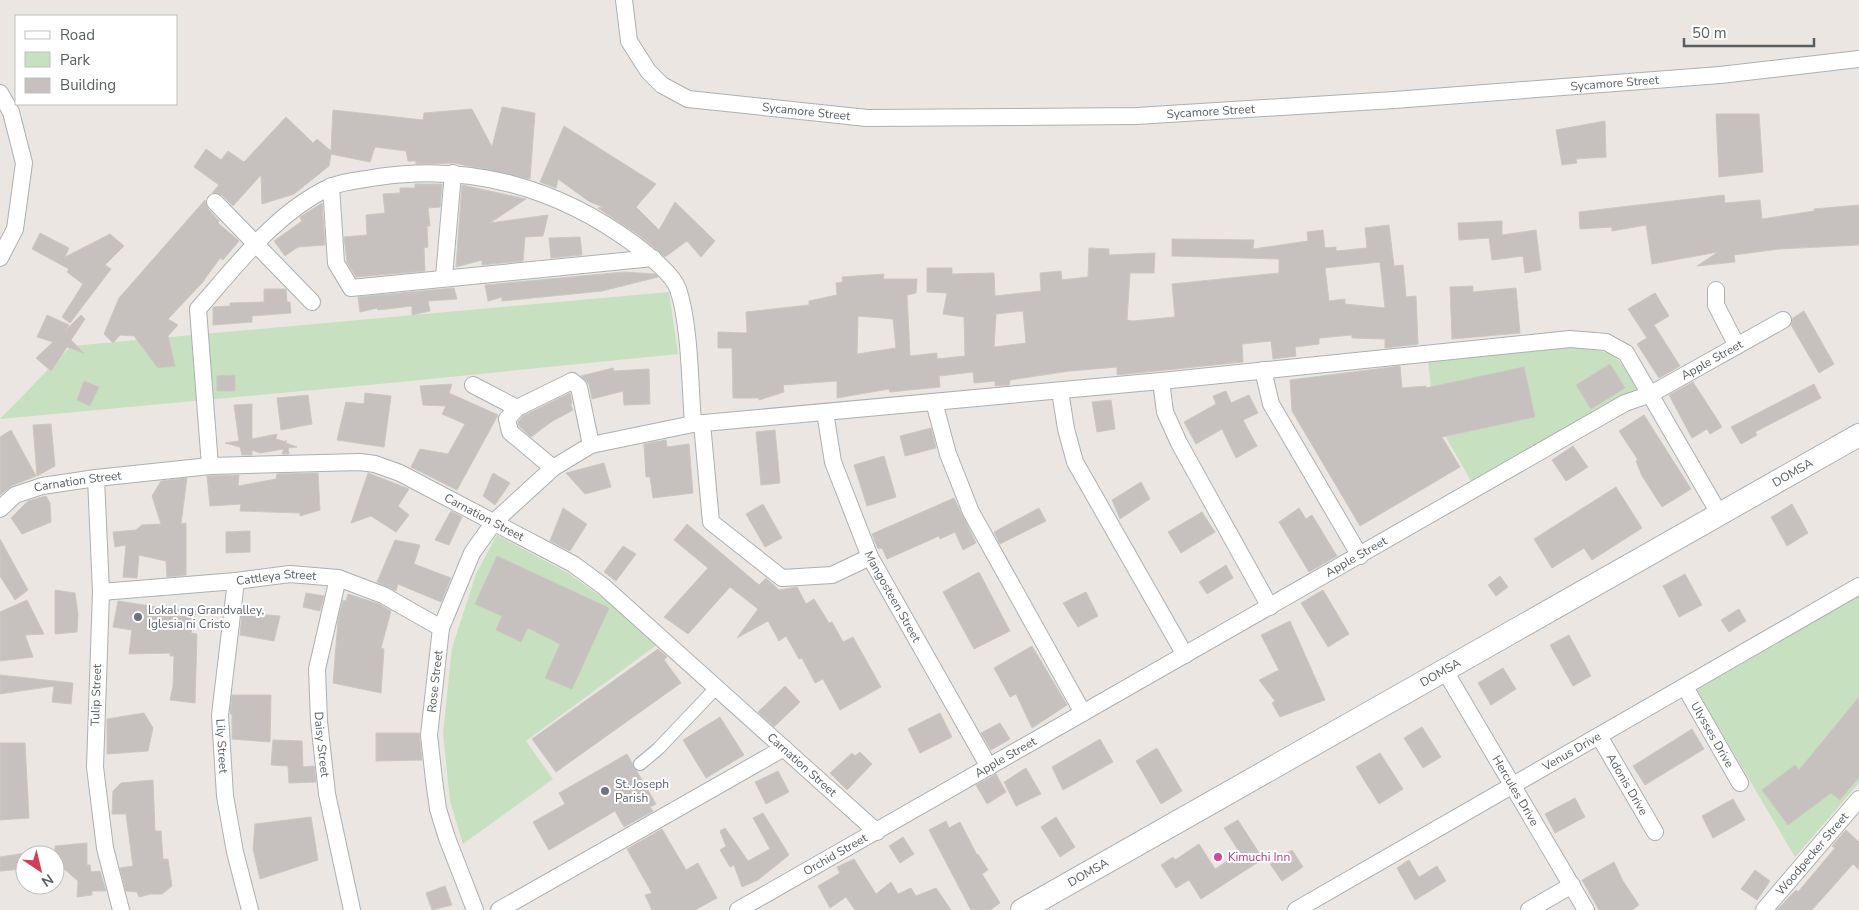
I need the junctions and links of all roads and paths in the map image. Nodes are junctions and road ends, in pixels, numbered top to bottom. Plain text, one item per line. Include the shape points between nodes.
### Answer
1 (624, 0) edge
2 (1859, 59) edge
3 (0, 93) edge
4 (453, 173) junction
5 (331, 186) junction
6 (215, 202) dead end
7 (257, 244) junction
8 (0, 258) edge
9 (653, 258) junction
10 (444, 277) junction
11 (1716, 290) dead end
12 (312, 302) dead end
13 (1782, 320) dead end
14 (1737, 346) junction
15 (1263, 370) junction
16 (1162, 381) junction
17 (472, 385) dead end
18 (1060, 391) junction
19 (1652, 394) junction
20 (934, 402) junction
21 (517, 408) junction
22 (825, 412) junction
23 (697, 424) junction
24 (1859, 435) edge
25 (591, 445) junction
26 (210, 466) junction
27 (553, 468) junction
28 (96, 478) junction
29 (0, 509) edge
30 (1720, 515) junction
31 (494, 522) junction
32 (1360, 556) junction
33 (870, 557) junction
34 (338, 578) junction
35 (236, 581) junction
36 (1852, 590) edge
37 (101, 592) junction
38 (1270, 607) junction
39 (441, 628) junction
40 (1185, 655) junction
41 (1445, 671) junction
42 (1684, 687) junction
43 (716, 688) junction
44 (1083, 713) junction
45 (1599, 736) junction
46 (784, 748) junction
47 (640, 764) dead end
48 (990, 767) junction
49 (1740, 783) dead end
50 (1512, 786) junction
51 (934, 798) joint
52 (1859, 798) edge
53 (877, 832) junction
54 (1655, 832) dead end
55 (1572, 885) junction
56 (120, 910) edge
57 (250, 910) edge
58 (352, 910) edge
59 (475, 910) edge
60 (499, 910) edge
61 (738, 910) edge
62 (1022, 910) edge
63 (1296, 910) edge
64 (1529, 910) edge
65 (1586, 910) edge
66 (1764, 910) edge

1 - 2 street, Sycamore Street via 628,41 648,71 662,85 688,99 867,118 1137,116 1700,76
3 - 8 street via 11,112 24,163 15,228
4 - 5 street via 398,174
4 - 9 street via 490,178 560,200
4 - 10 street
5 - 7 street via 290,210
5 - 10 street via 336,263 351,288
6 - 7 street
7 - 12 street
7 - 26 street via 198,309
9 - 10 street
9 - 23 street via 678,287
11 - 14 street via 1716,305
13 - 14 street, Apple Street
14 - 19 street, Apple Street
15 - 16 street, Rose Street
15 - 19 street, Rose Street via 1570,338 1606,342 1626,353
15 - 32 street via 1271,404
16 - 18 street, Rose Street
16 - 38 street via 1165,412 1179,443
17 - 21 street
18 - 20 street, Rose Street
18 - 40 street via 1075,462
19 - 30 street, Rose Street
19 - 32 street, Apple Street via 1625,403
20 - 22 street, Rose Street
20 - 44 street via 948,454 971,512
21 - 25 street via 572,381 579,387
21 - 27 street via 507,419 510,432
22 - 23 street, Rose Street
22 - 33 street, Mangosteen Street via 833,462
23 - 25 street, Rose Street
23 - 33 street via 711,522 782,578 832,575
24 - 30 main road, DOMSA
25 - 27 street, Rose Street
26 - 28 street, Carnation Street
26 - 31 street, Carnation Street via 375,464 400,473
27 - 31 street, Rose Street
28 - 29 street, Carnation Street via 42,486 15,495
28 - 37 street, Tulip Street
30 - 41 main road, DOMSA
31 - 39 street, Rose Street via 472,553
31 - 43 street, Carnation Street via 573,564 603,586
32 - 38 street, Apple Street
33 - 48 street, Mangosteen Street
34 - 35 street, Cattleya Street via 290,574
34 - 39 street, Cattleya Street via 383,595
34 - 58 street, Daisy Street via 317,670 318,720 327,794
35 - 37 street, Cattleya Street
35 - 57 street, Lily Street via 220,715 225,796 234,852
36 - 42 street, Venus Drive
37 - 56 street, Tulip Street via 95,767 106,848
38 - 40 street, Apple Street
39 - 59 street, Rose Street via 429,735 434,780 438,810
40 - 44 street, Apple Street
41 - 50 street, Hercules Drive
41 - 62 main road, DOMSA
42 - 45 street, Venus Drive
42 - 49 street, Ulysses Drive
43 - 46 street, Carnation Street
43 - 47 street
44 - 48 street, Apple Street
45 - 50 street, Venus Drive
45 - 54 street, Adonis Drive
46 - 53 street, Carnation Street
46 - 60 street
48 - 51 street, Apple Street
50 - 55 street, Hercules Drive
50 - 63 street, Venus Drive
51 - 53 street, Orchid Street
52 - 66 street, Woodpecker Street
53 - 61 street, Orchid Street
55 - 64 street
55 - 65 street, Hercules Drive

